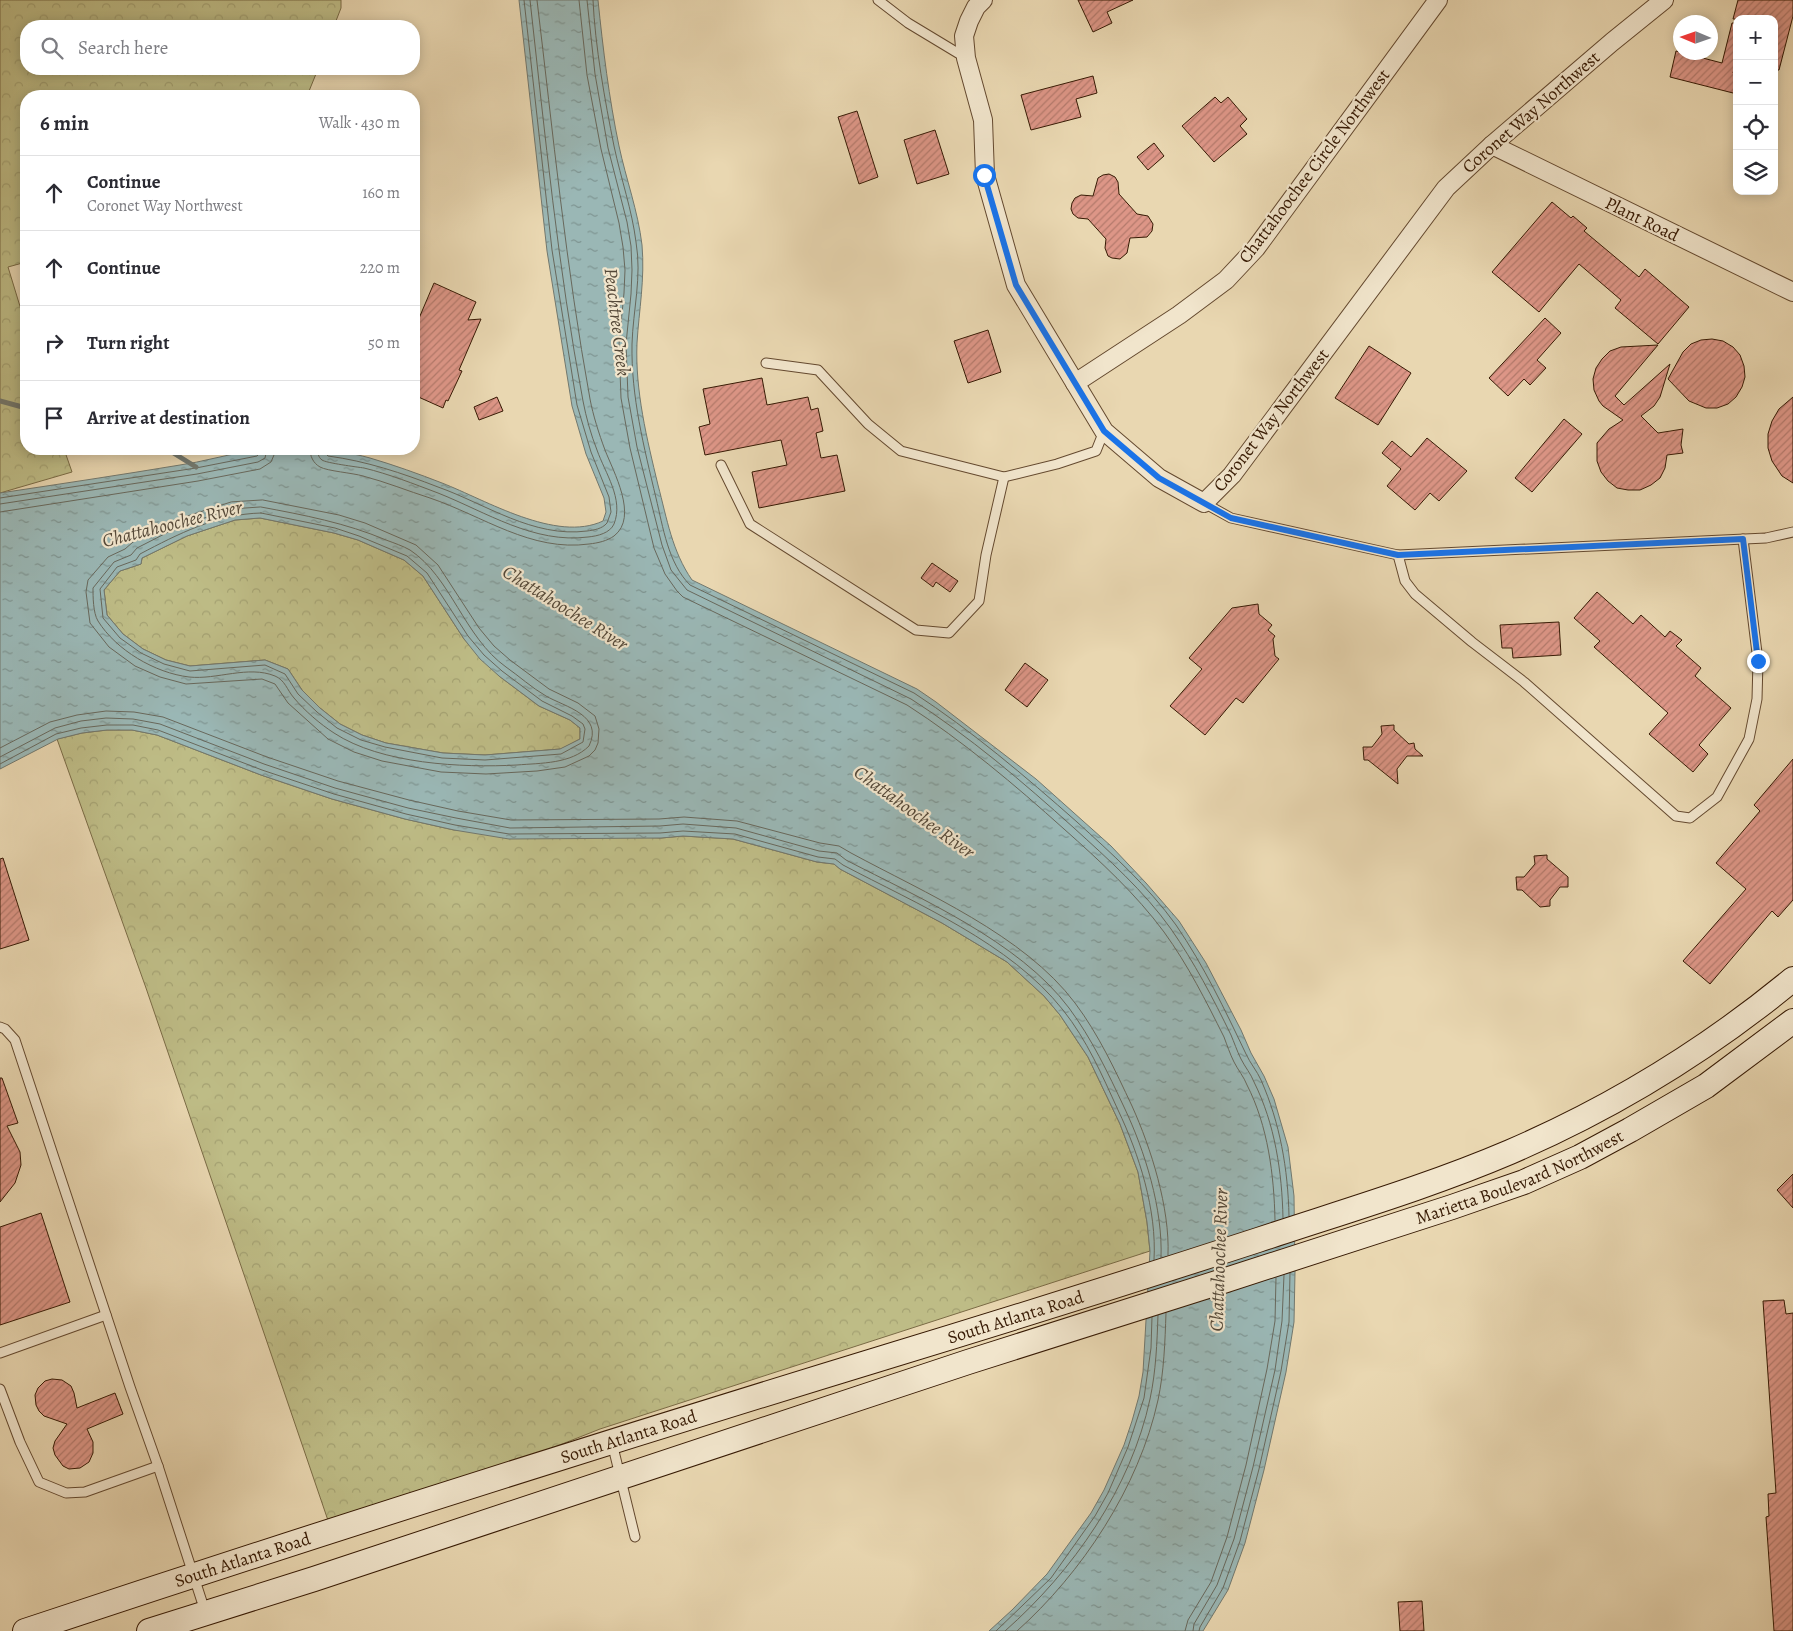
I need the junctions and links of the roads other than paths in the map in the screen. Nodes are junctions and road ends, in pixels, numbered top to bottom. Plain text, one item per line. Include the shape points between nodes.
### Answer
1 (878, 0) edge
2 (983, 0) edge
3 (1438, 0) edge
4 (1664, 0) edge
5 (966, 58) junction
6 (1492, 145) junction
7 (1793, 292) edge
8 (766, 363) dead end
9 (1075, 383) junction
10 (1104, 431) junction
11 (721, 465) dead end
12 (1004, 477) junction
13 (1204, 503) junction
14 (1793, 532) edge
15 (1743, 539) junction
16 (1398, 555) junction
17 (1793, 979) edge
18 (1793, 1021) edge
19 (0, 1027) edge
20 (1234, 1248) joint
21 (1220, 1282) joint
22 (106, 1315) junction
23 (0, 1353) edge
24 (0, 1388) edge
25 (612, 1442) junction
26 (158, 1466) junction
27 (620, 1478) junction
28 (635, 1537) dead end
29 (194, 1575) junction
30 (206, 1613) junction
31 (25, 1631) edge
32 (149, 1631) edge

1 - 5 lane via 908,23
2 - 5 street, Coronet Way Northwest via 969,20 964,36
3 - 9 street, Chattahoochee Circle Northwest via 1256,248 1226,280
4 - 6 street, Coronet Way Northwest
5 - 9 street, Coronet Way Northwest via 983,120 984,175 1016,285
6 - 7 street, Plant Road
6 - 13 street, Coronet Way Northwest via 1446,188 1232,474
8 - 12 lane via 818,370 868,424 901,451
9 - 10 street, Coronet Way Northwest
10 - 12 lane via 1096,451
10 - 13 street, Coronet Way Northwest via 1159,478
11 - 12 lane via 750,524 916,630 949,633 979,601
13 - 16 lane via 1231,518
14 - 15 lane
15 - 16 lane
15 - 16 lane via 1758,661 1757,699 1749,739 1717,797 1690,818 1676,816 1524,682 1416,594 1405,581
17 - 20 main road, Marietta Boulevard Northwest via 1721,1034 1592,1113 1454,1174
18 - 21 main road, Marietta Boulevard Northwest via 1706,1086 1580,1157 1524,1182
19 - 22 lane via 15,1040
20 - 25 main road, South Atlanta Road
21 - 27 main road, South Atlanta Road
22 - 23 lane
22 - 26 lane
24 - 26 lane via 39,1482 66,1493 85,1492
25 - 27 lane
25 - 29 main road, South Atlanta Road
26 - 29 lane
27 - 28 lane
27 - 30 main road, South Atlanta Road
29 - 30 lane
29 - 31 main road, South Atlanta Road
30 - 32 main road, South Atlanta Road

